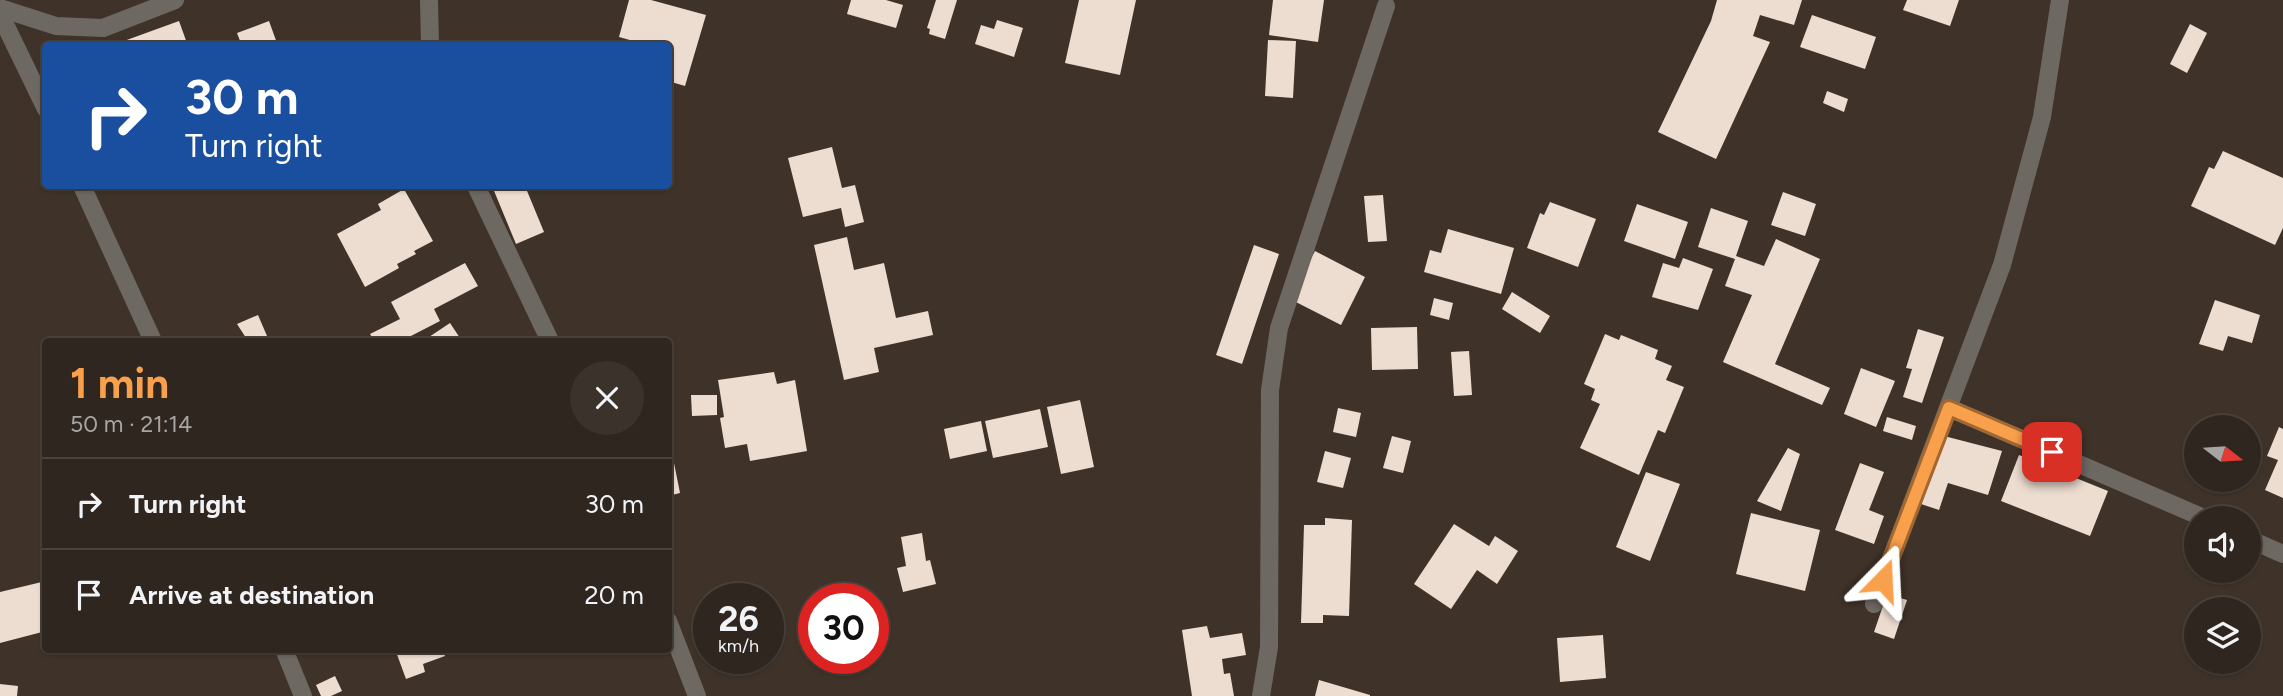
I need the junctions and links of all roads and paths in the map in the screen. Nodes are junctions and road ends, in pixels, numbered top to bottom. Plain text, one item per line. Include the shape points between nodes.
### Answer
1 (175, 0) edge
2 (429, 0) edge
3 (2060, 0) edge
4 (1386, 6) dead end
5 (0, 8) edge
6 (0, 14) edge
7 (430, 42) edge
8 (42, 101) edge
9 (83, 189) edge
10 (477, 189) edge
11 (152, 338) edge
12 (549, 338) edge
13 (1949, 408) junction
14 (2184, 510) edge
15 (2261, 544) edge
16 (2283, 554) edge
17 (1874, 604) dead end
18 (672, 631) edge
19 (286, 653) edge
20 (303, 696) edge
21 (697, 696) edge
22 (1261, 696) edge

1 - 5 street via 103,28 56,26
2 - 7 street
3 - 13 street via 2042,117 2002,265
4 - 22 street via 1279,328 1270,390 1269,647
6 - 8 street
9 - 11 street
10 - 12 street
13 - 14 street
13 - 17 street
15 - 16 street
18 - 21 street
19 - 20 street

